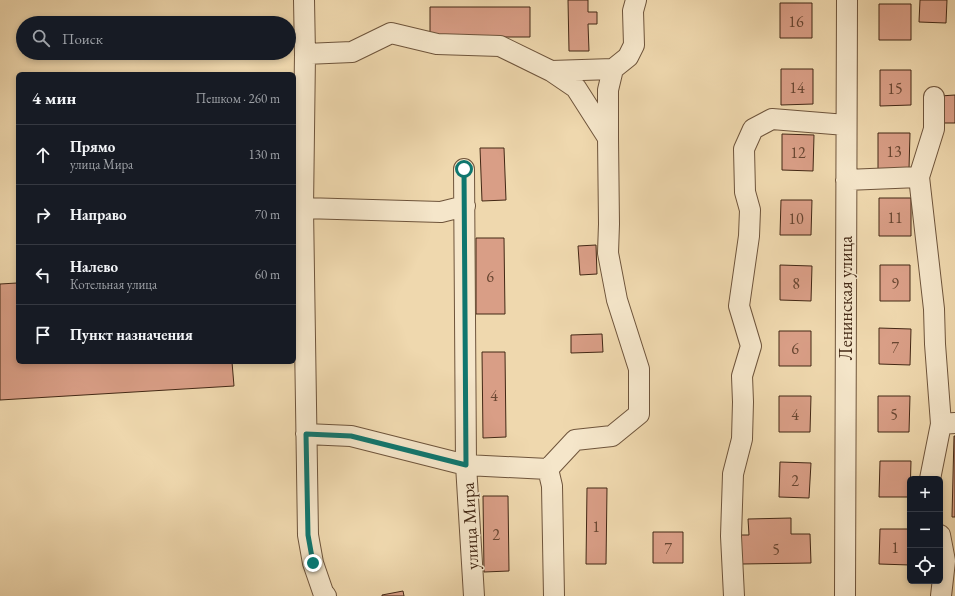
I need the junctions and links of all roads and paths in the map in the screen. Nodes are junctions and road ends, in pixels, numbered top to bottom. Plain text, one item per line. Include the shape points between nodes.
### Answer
1 (304, 0) edge
2 (636, 0) edge
3 (846, 0) edge
4 (305, 54) junction
5 (613, 69) junction
6 (552, 71) junction
7 (934, 97) dead end
8 (846, 124) junction
9 (608, 138) junction
10 (464, 169) dead end
11 (919, 177) junction
12 (846, 180) junction
13 (465, 206) junction
14 (303, 208) junction
15 (948, 424) edge
16 (306, 434) junction
17 (466, 465) junction
18 (548, 469) junction
19 (931, 476) edge
20 (942, 548) edge
21 (326, 596) edge
22 (474, 596) edge
23 (554, 596) edge
24 (734, 596) edge
25 (845, 596) edge
26 (941, 596) edge

1 - 4 street
2 - 5 street via 633,10 634,45 628,57
3 - 8 street, Ленинская улица
4 - 6 street via 352,52 391,34 437,44 500,46
4 - 14 street
5 - 6 street
5 - 9 street via 608,90
6 - 9 street via 576,88
7 - 11 street via 934,129
8 - 12 street, Ленинская улица
8 - 24 street via 772,119 753,129 744,149 745,192 750,210 739,306 751,346 742,376 742,439 733,474 731,536
9 - 18 street via 608,253 617,300 639,369 639,414 612,436 575,440
10 - 13 street, улица Мира
11 - 12 street
11 - 15 street via 934,309 935,344
12 - 25 street, Ленинская улица
13 - 14 street via 441,212
13 - 17 street, улица Мира
14 - 16 street
15 - 19 street
16 - 17 street via 351,436
16 - 21 street via 308,535 313,563
17 - 18 street
17 - 22 street, улица Мира
18 - 23 street via 552,486
20 - 26 street via 945,562

